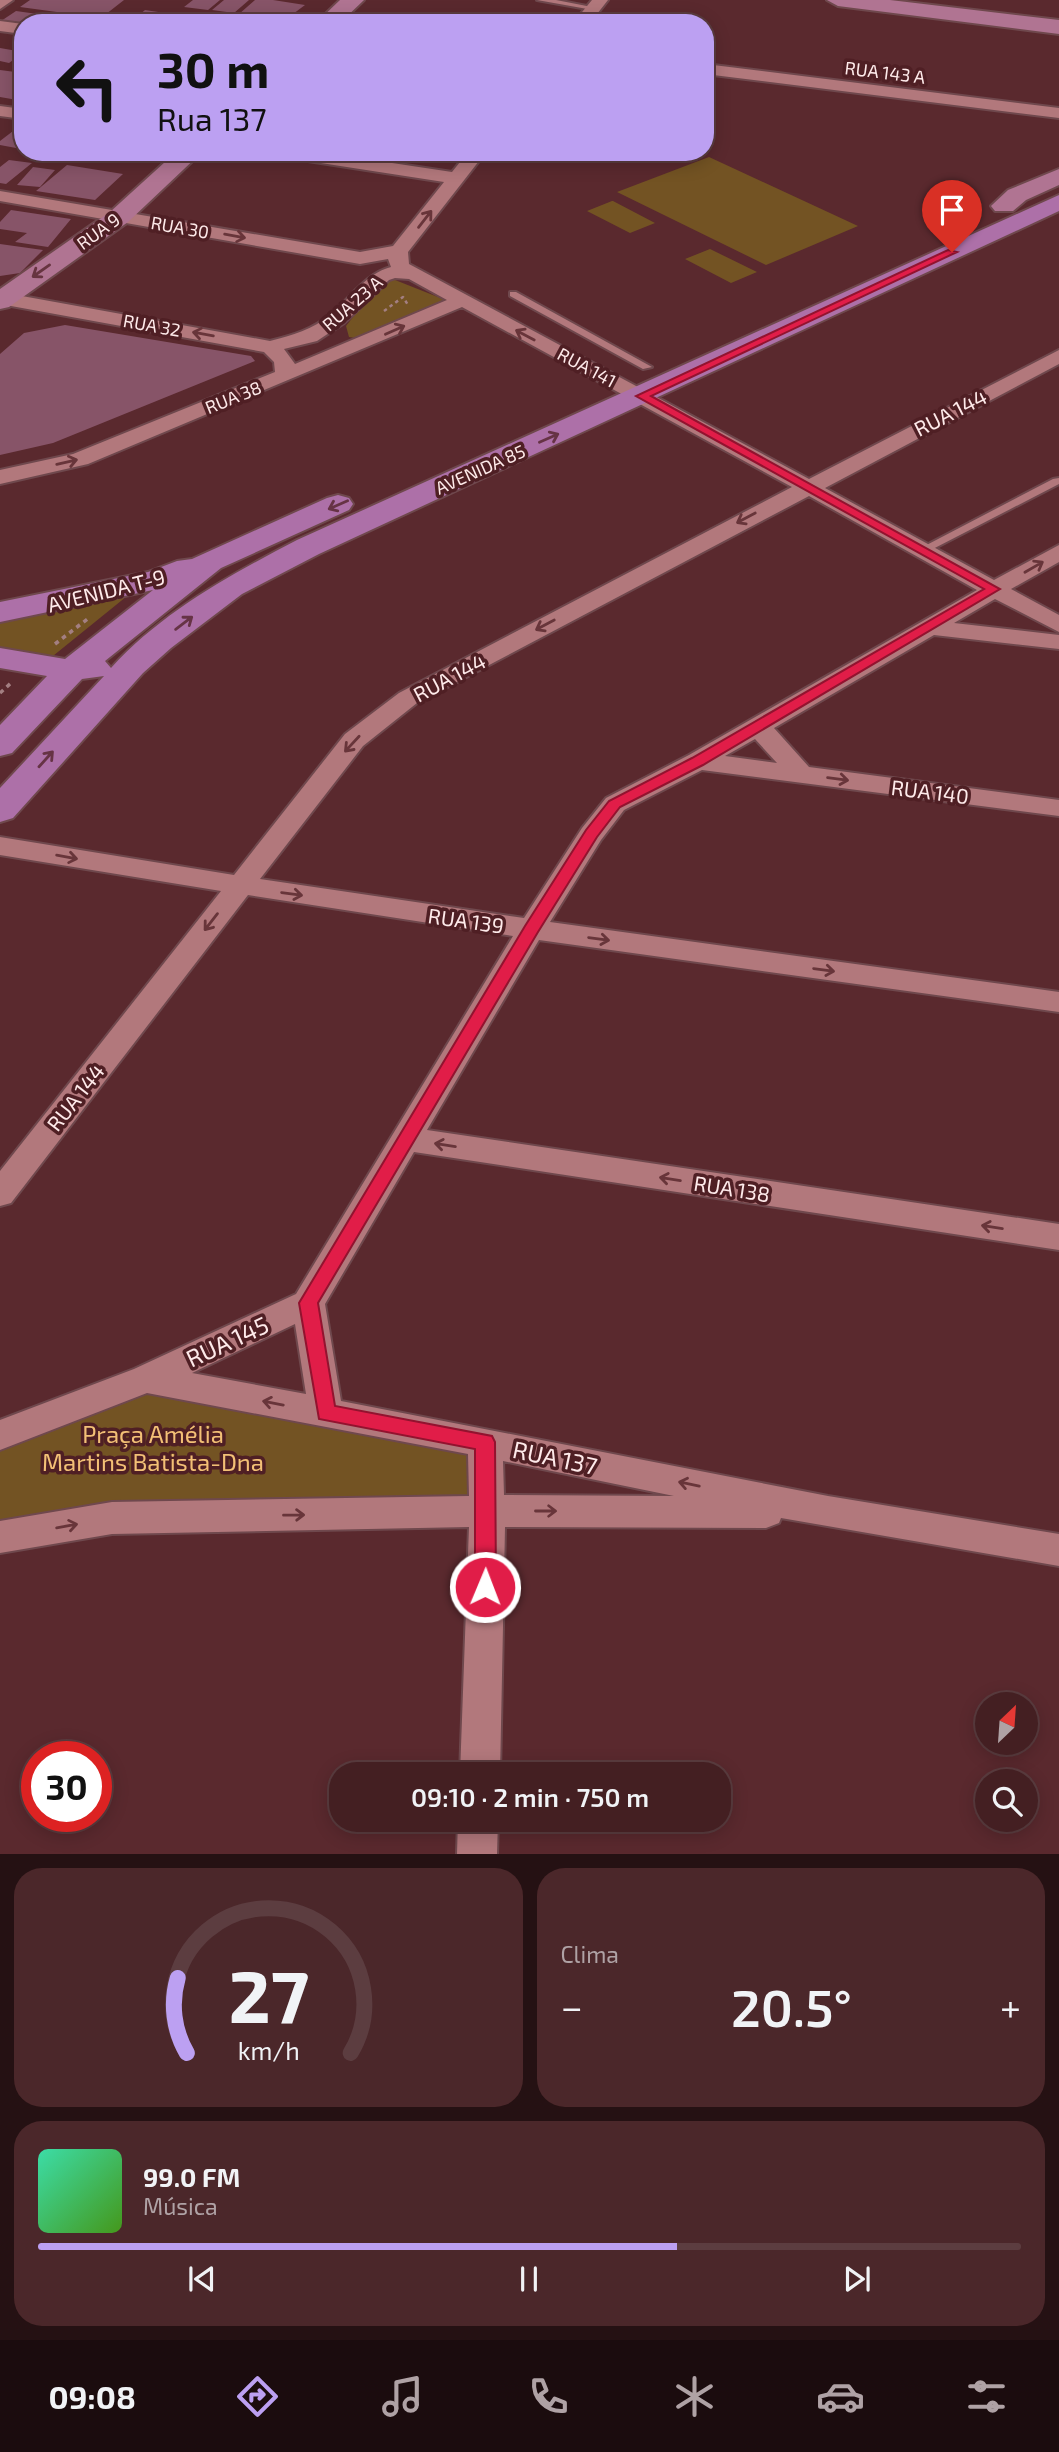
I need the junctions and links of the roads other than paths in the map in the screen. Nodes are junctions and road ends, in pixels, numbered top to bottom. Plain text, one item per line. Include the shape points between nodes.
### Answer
1 (5, 0) edge
2 (350, 0) edge
3 (541, 0) edge
4 (838, 0) edge
5 (894, 0) edge
6 (0, 4) edge
7 (596, 4) edge
8 (336, 14) edge
9 (1059, 20) edge
10 (1059, 27) edge
11 (714, 70) edge
12 (1059, 113) edge
13 (180, 161) edge
14 (342, 161) edge
15 (470, 161) edge
16 (1059, 176) edge
17 (456, 178) junction
18 (1059, 183) edge
19 (0, 196) edge
20 (1059, 202) edge
21 (1059, 209) edge
22 (1014, 213) junction
23 (119, 217) junction
24 (399, 251) junction
25 (360, 258) junction
26 (382, 276) junction
27 (410, 283) junction
28 (513, 294) dead end
29 (1, 299) edge
30 (460, 301) junction
31 (337, 319) junction
32 (368, 342) junction
33 (270, 346) junction
34 (1059, 356) edge
35 (286, 375) junction
36 (615, 382) junction
37 (645, 382) junction
38 (0, 477) edge
39 (1057, 481) dead end
40 (806, 486) junction
41 (923, 550) junction
42 (1059, 552) edge
43 (210, 561) junction
44 (994, 589) junction
45 (0, 612) edge
46 (1059, 625) edge
47 (929, 627) junction
48 (1059, 642) edge
49 (0, 658) edge
50 (61, 660) junction
51 (131, 666) junction
52 (0, 703) edge
53 (758, 726) junction
54 (2, 744) edge
55 (698, 761) junction
56 (802, 775) junction
57 (1059, 808) edge
58 (0, 810) edge
59 (0, 846) edge
60 (238, 886) junction
61 (531, 930) junction
62 (1059, 1002) edge
63 (406, 1139) junction
64 (0, 1194) edge
65 (1059, 1237) edge
66 (308, 1303) junction
67 (146, 1379) junction
68 (326, 1413) junction
69 (0, 1435) edge
70 (485, 1442) junction
71 (487, 1511) junction
72 (828, 1512) junction
73 (0, 1537) edge
74 (1059, 1550) edge
75 (480, 1762) edge
76 (478, 1832) edge
77 (477, 1853) edge

1 - 6 street
2 - 8 main road
3 - 7 lane
4 - 10 main road
5 - 9 main road
11 - 12 street, RUA 143 A
13 - 23 main road, RUA 9
14 - 17 street
15 - 17 street
16 - 22 main road, AVENIDA 85 via 1017,195
24 -> 17 street
18 - 22 main road, AVENIDA 85
19 - 23 street, RUA 30
20 - 22 main road, AVENIDA 85
21 - 22 main road, AVENIDA 85
22 - 37 main road, AVENIDA 85
23 -> 25 street, RUA 30
23 -> 29 main road, RUA 9
24 - 25 street, RUA 30
24 - 27 street, RUA 23 A via 397,257
25 - 26 street, RUA 30
26 - 27 street, RUA 23 A via 394,272
26 - 31 street, RUA 23 A
27 - 30 street, RUA 141
28 - 37 lane
33 -> 29 street, RUA 32
32 -> 30 street, RUA 38
36 -> 30 street, RUA 141
31 - 32 street via 347,339
31 - 33 street, RUA 23 A via 310,337
32 - 35 street, RUA 38
33 - 35 street via 284,360
34 - 40 street, RUA 144
38 -> 35 street, RUA 38 via 80,459
36 - 37 main road, AVENIDA 85
36 -> 43 main road, AVENIDA 85
37 - 40 street, RUA 141
51 -> 37 main road, AVENIDA 85 via 231,587
39 - 41 lane
40 - 41 street, RUA 141
40 -> 60 street, RUA 144 via 408,698 354,740
41 - 44 street, RUA 141
44 -> 42 street
43 - 45 main road, AVENIDA T-9 via 156,580
43 - 50 main road, AVENIDA 85
44 - 46 street, RUA 141
44 - 47 street
47 - 48 street
47 - 53 street
49 - 50 main road
50 - 51 main road
50 - 54 main road, AVENIDA 85
58 -> 51 main road, AVENIDA 85
52 - 54 main road
53 - 55 street
53 - 56 street
55 - 56 street, RUA 140
55 - 61 street via 615,804
56 -> 57 street, RUA 140
59 -> 60 street, RUA 139
60 -> 61 street, RUA 139
60 -> 64 street, RUA 144
61 -> 62 street, RUA 139
61 - 63 street
65 -> 63 street, RUA 138
63 - 66 street
66 - 67 street, RUA 145
66 - 68 street
68 -> 67 street, RUA 137
67 - 69 street
68 - 70 street, RUA 137
70 - 71 street
72 -> 70 street, RUA 137
71 -> 72 street, RUA 137
73 -> 71 street, RUA 137 via 112,1518
71 - 75 street
72 - 74 street, RUA 137
76 - 77 street

